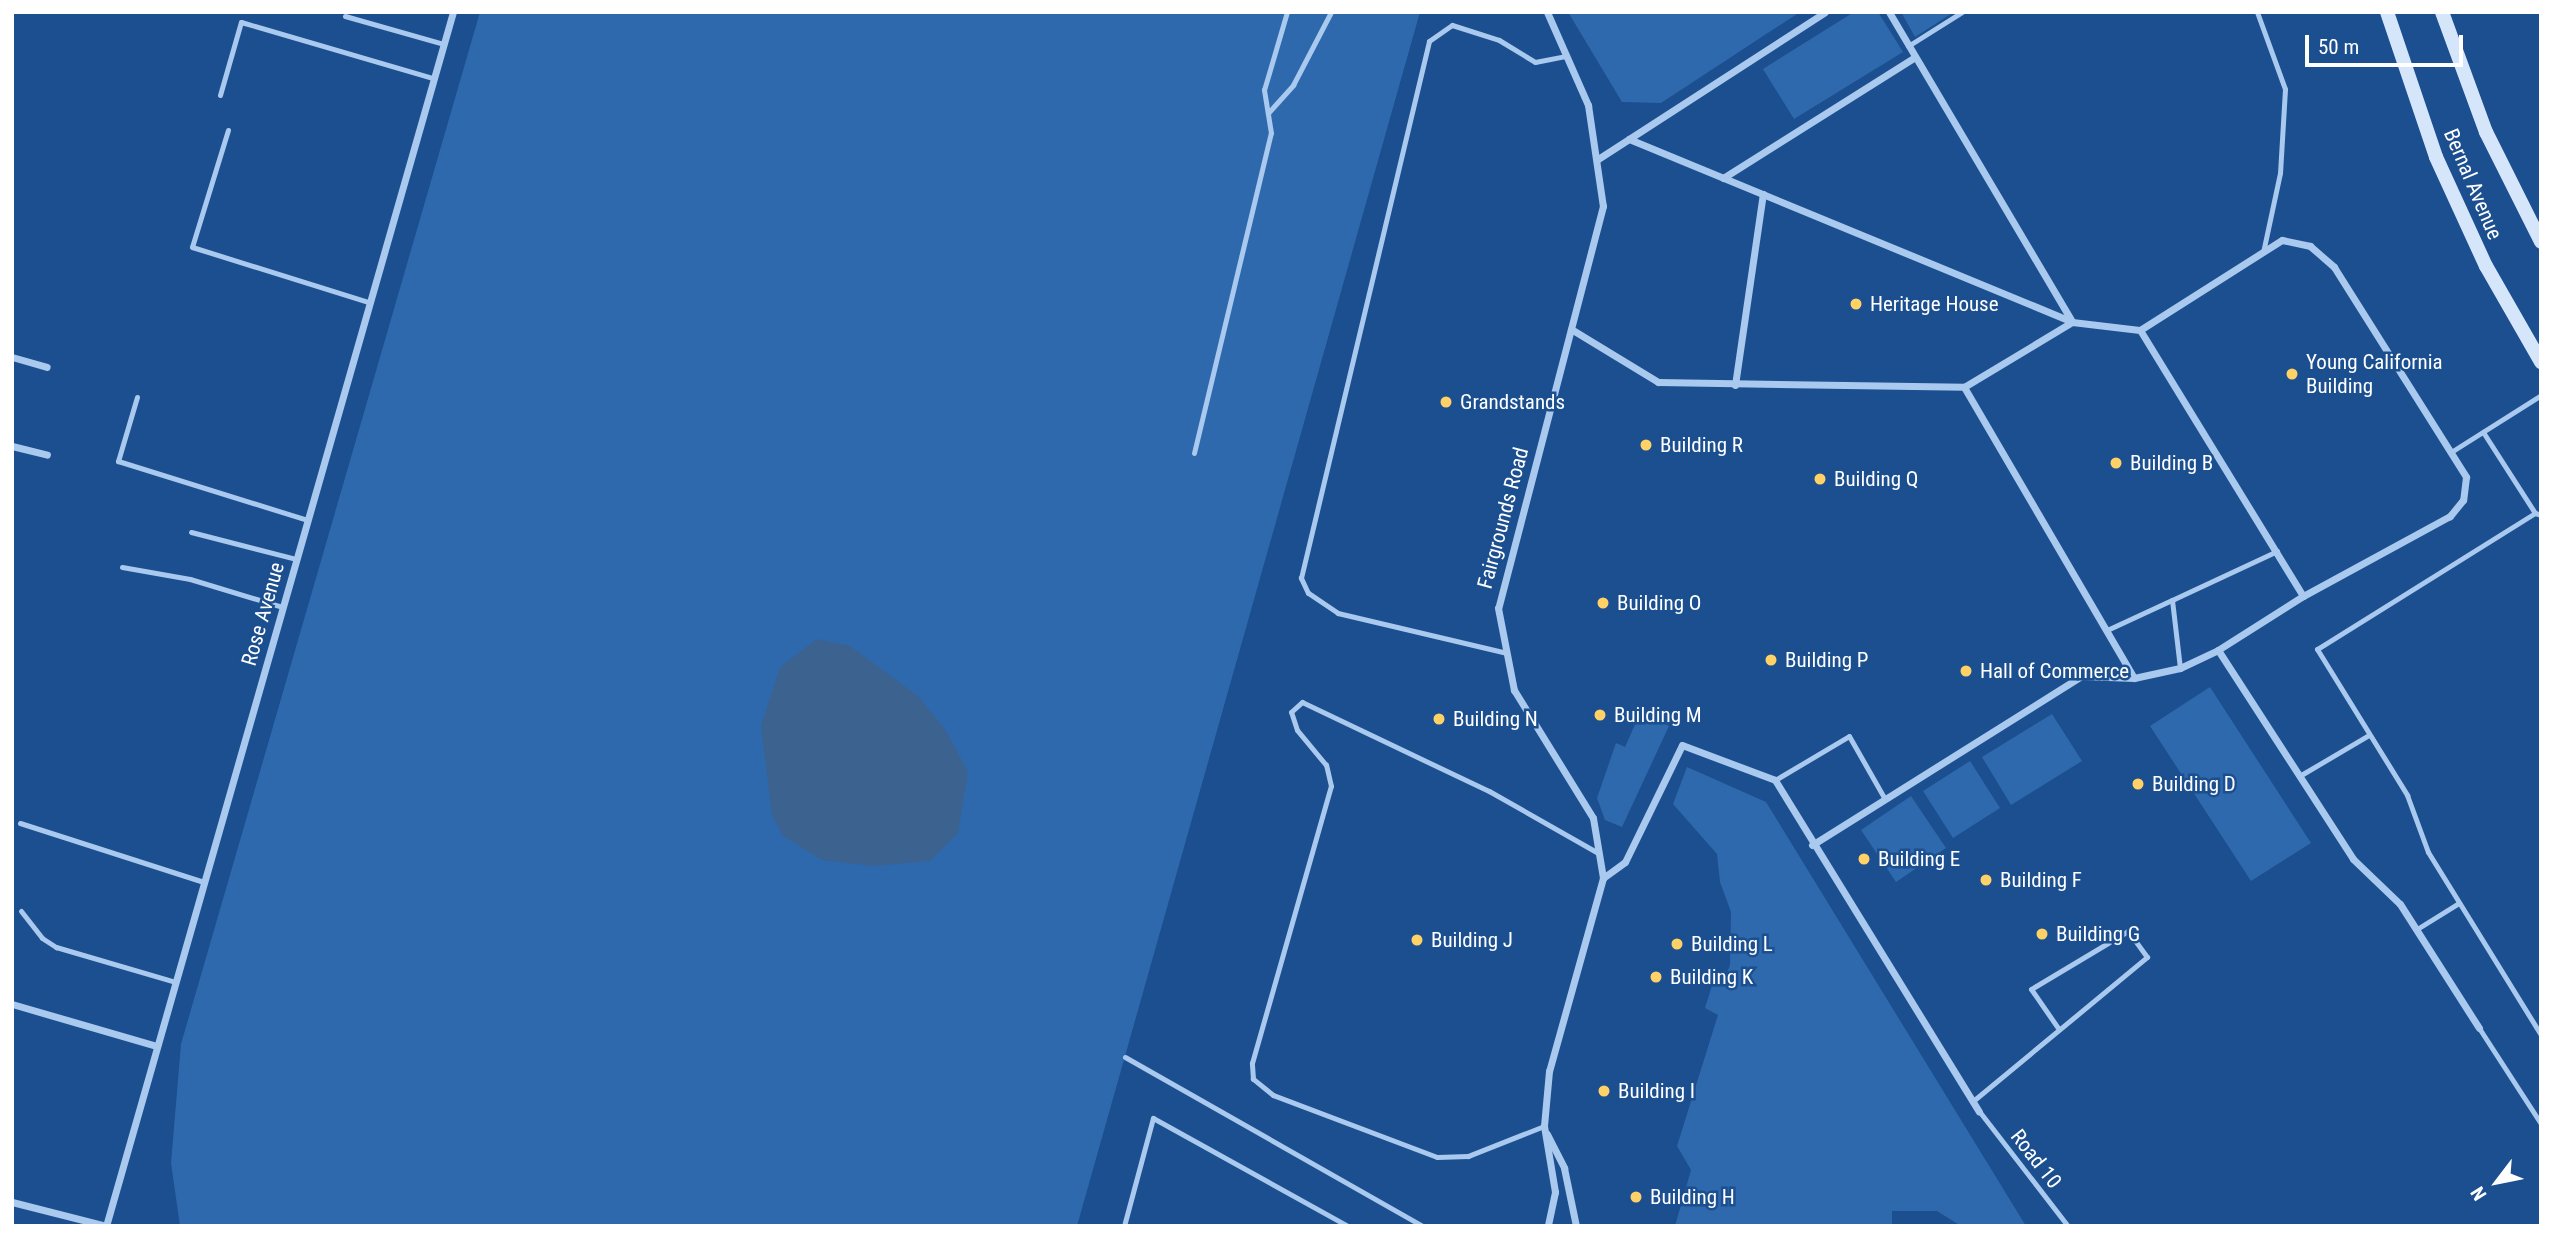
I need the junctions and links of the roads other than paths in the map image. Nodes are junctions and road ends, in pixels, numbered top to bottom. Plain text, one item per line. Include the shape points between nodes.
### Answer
1 (453, 12) edge
2 (1287, 12) edge
3 (1331, 12) edge
4 (1546, 12) edge
5 (1825, 12) edge
6 (1889, 12) edge
7 (1962, 12) edge
8 (2257, 12) edge
9 (2387, 12) edge
10 (2442, 12) edge
11 (345, 16) dead end
12 (443, 44) junction
13 (1909, 46) junction
14 (1566, 56) junction
15 (1915, 57) junction
16 (433, 78) junction
17 (220, 95) dead end
18 (1268, 113) junction
19 (228, 130) dead end
20 (1629, 139) junction
21 (1598, 159) junction
22 (1723, 178) junction
23 (1763, 194) junction
24 (2541, 242) edge
25 (2263, 252) junction
26 (369, 302) junction
27 (2072, 321) junction
28 (1571, 329) junction
29 (2140, 330) junction
30 (12, 357) edge
31 (2541, 362) edge
32 (47, 367) dead end
33 (1735, 385) junction
34 (1964, 387) junction
35 (2541, 395) edge
36 (137, 397) dead end
37 (2483, 432) junction
38 (12, 446) edge
39 (2451, 452) junction
40 (1194, 453) dead end
41 (47, 455) dead end
42 (2538, 514) edge
43 (308, 520) junction
44 (191, 532) dead end
45 (2277, 551) junction
46 (296, 559) junction
47 (122, 567) dead end
48 (2303, 596) junction
49 (2172, 600) junction
50 (283, 607) junction
51 (2107, 630) junction
52 (2218, 650) junction
53 (1507, 653) junction
54 (2180, 668) junction
55 (2134, 678) junction
56 (2369, 735) junction
57 (2301, 775) junction
58 (1775, 780) junction
59 (1885, 799) junction
60 (20, 823) dead end
61 (1812, 845) junction
62 (1599, 853) junction
63 (1603, 878) junction
64 (204, 882) junction
65 (2459, 903) junction
66 (21, 911) dead end
67 (2417, 929) junction
68 (176, 982) junction
69 (12, 1004) edge
70 (2058, 1028) junction
71 (2479, 1028) joint
72 (2541, 1035) edge
73 (157, 1046) junction
74 (1125, 1057) dead end
75 (1973, 1101) junction
76 (1979, 1111) joint
77 (2541, 1124) edge
78 (1544, 1126) junction
79 (12, 1202) edge
80 (106, 1226) edge
81 (1124, 1226) edge
82 (1348, 1226) edge
83 (1423, 1226) edge
84 (1548, 1226) edge
85 (1576, 1226) edge
86 (2068, 1226) edge

1 - 12 street, Rose Avenue
2 - 18 lane via 1264,90
3 - 18 lane via 1293,85
4 - 14 street, Fairgrounds Road
5 - 20 street
6 - 13 street
7 - 13 lane
8 - 25 lane via 2286,89 2280,173
9 - 31 main road, Bernal Avenue via 2436,157 2486,265
10 - 24 main road, Bernal Avenue via 2486,132
11 - 12 lane
12 - 16 street, Rose Avenue
13 - 15 street
14 - 21 street, Fairgrounds Road via 1588,106
14 - 53 lane via 1535,62 1499,40 1452,25 1429,41 1301,578 1308,593 1338,613
15 - 22 street
15 - 27 street
16 - 17 lane via 241,22
16 - 26 street, Rose Avenue
18 - 40 lane via 1271,133
19 - 26 lane via 192,247
20 - 21 street
20 - 22 street
21 - 28 street, Fairgrounds Road via 1603,206
22 - 23 street
23 - 27 street
23 - 33 street
25 - 29 street
25 - 39 street via 2282,240 2310,246 2334,268
26 - 43 street, Rose Avenue
27 - 29 street
27 - 34 street
28 - 33 street via 1658,382
28 - 53 street, Fairgrounds Road via 1498,608
29 - 45 street
30 - 32 street
33 - 34 street
34 - 51 street
35 - 37 lane
36 - 43 lane via 118,461
37 - 39 lane
37 - 42 lane
38 - 41 street
39 - 48 street via 2466,477 2463,500 2450,516
42 - 56 lane via 2317,649
43 - 46 street, Rose Avenue
44 - 46 lane
45 - 48 street
45 - 49 lane
46 - 50 street, Rose Avenue
47 - 50 lane via 190,579
48 - 52 street
49 - 51 lane
49 - 54 lane
50 - 64 street, Rose Avenue
51 - 55 street
52 - 54 street
52 - 57 street
53 - 62 street, Fairgrounds Road via 1514,690 1593,818
54 - 55 street
55 - 59 street via 2081,676
56 - 57 lane
56 - 65 lane via 2407,795 2428,852
57 - 67 street via 2353,859 2400,904
58 - 59 lane via 1849,736
58 - 61 street
58 - 63 street via 1682,745 1625,862
59 - 61 street
60 - 64 lane
61 - 75 street
62 - 63 street, Fairgrounds Road
62 - 78 lane via 1489,791 1302,702 1291,712 1297,730 1326,765 1331,786 1252,1063 1253,1079 1273,1095 1437,1157 1468,1156
63 - 78 street, Fairgrounds Road via 1549,1071
64 - 68 street, Rose Avenue
65 - 67 lane
65 - 72 lane
66 - 68 lane via 42,938 56,947
67 - 71 street
68 - 73 street, Rose Avenue
69 - 73 street
70 - 70 lane via 2147,957 2128,931 2031,989
70 - 75 lane via 2014,1071
71 - 77 lane
73 - 80 street, Rose Avenue
74 - 83 lane
75 - 76 street
76 - 86 lane, Road 10
78 - 84 street, Fairgrounds Road via 1555,1192
78 - 85 street via 1564,1168
79 - 80 street
81 - 82 lane via 1153,1118

